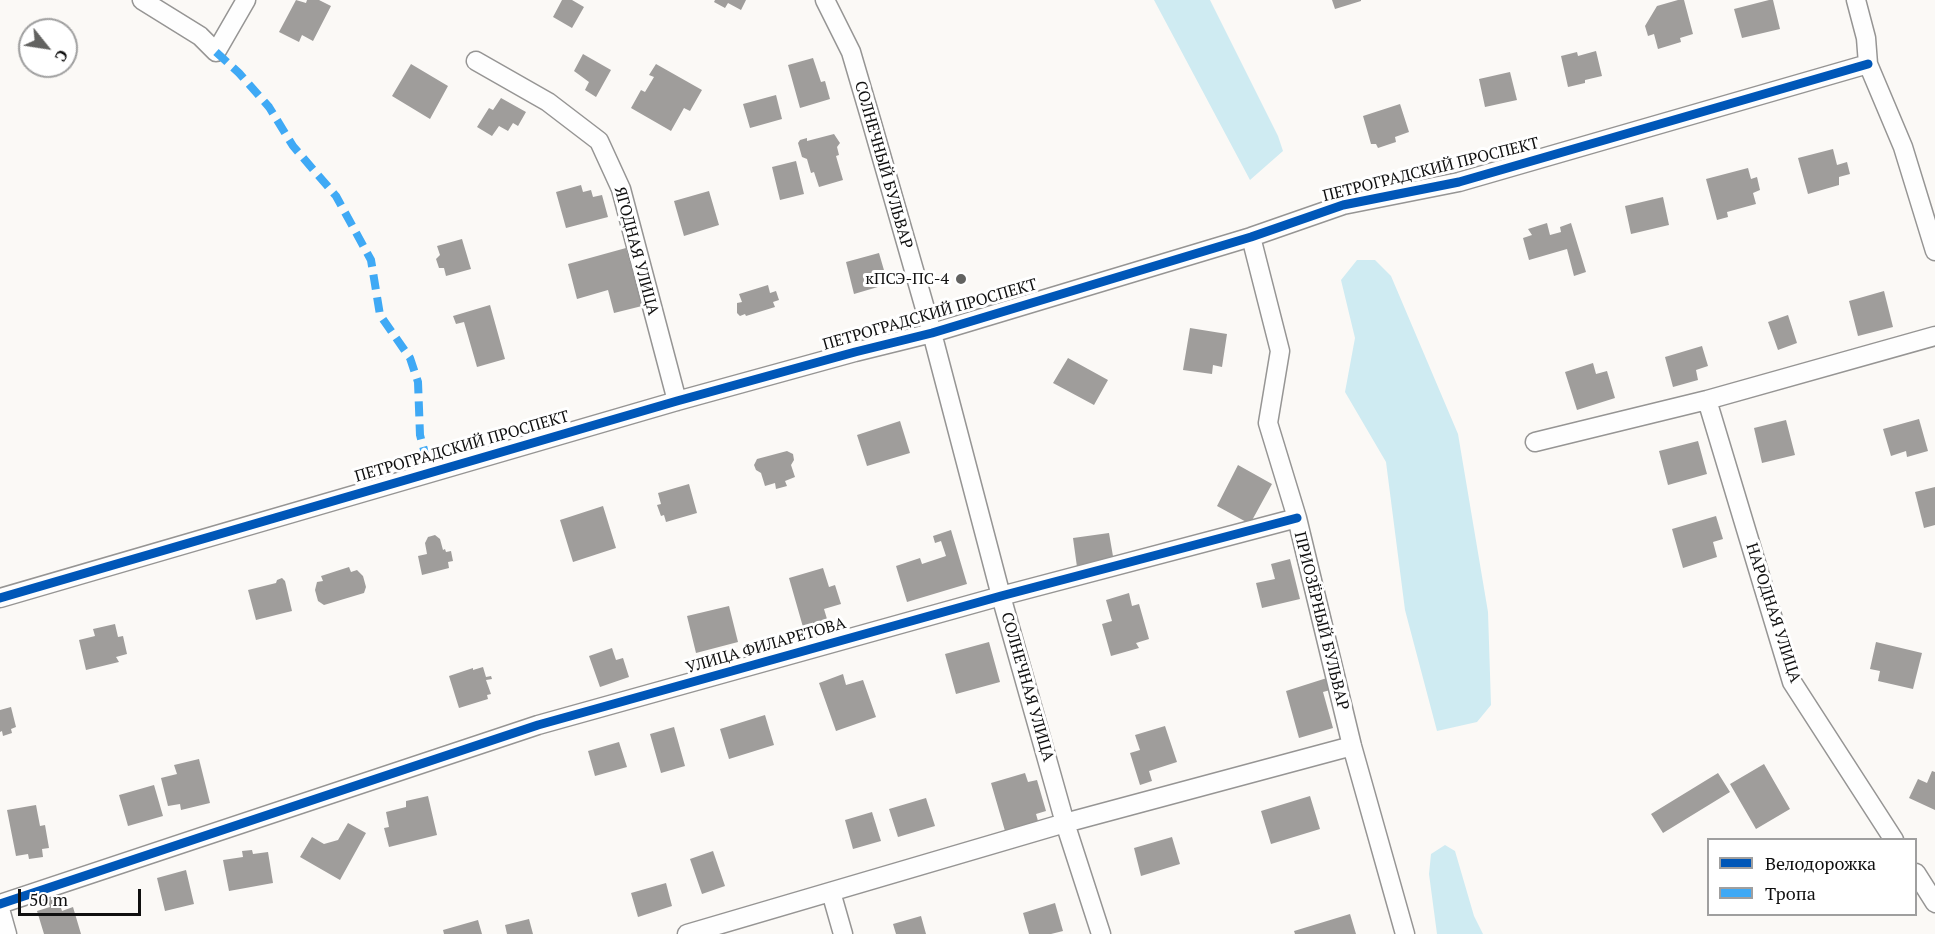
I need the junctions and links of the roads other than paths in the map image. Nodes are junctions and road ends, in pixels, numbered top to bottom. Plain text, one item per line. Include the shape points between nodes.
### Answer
1 (142, 0) edge
2 (246, 0) edge
3 (825, 0) edge
4 (1856, 0) edge
5 (476, 61) dead end
6 (1868, 64) junction
7 (1251, 237) junction
8 (1935, 251) edge
9 (932, 333) junction
10 (1935, 336) edge
11 (1707, 400) junction
12 (677, 401) junction
13 (1535, 442) dead end
14 (1297, 518) junction
15 (1001, 596) junction
16 (0, 597) edge
17 (1352, 746) junction
18 (1065, 823) junction
19 (1893, 838) edge
20 (1917, 875) edge
21 (831, 892) junction
22 (1935, 903) edge
23 (0, 904) edge
24 (0, 909) edge
25 (695, 932) edge
26 (7, 934) edge
27 (843, 934) edge
28 (1101, 934) edge
29 (1405, 934) edge

1 - 2 street via 200,36 216,52
3 - 9 street, СОЛНЕЧНЫЙ БУЛЬВАР via 851,52
4 - 6 street
5 - 12 street, ЯГОДНАЯ УЛИЦА via 548,102 599,141 621,189
6 - 7 street, ПЕТРОГРАДСКИЙ ПРОСПЕКТ via 1460,182 1343,205
6 - 8 street via 1903,147
7 - 9 street, ПЕТРОГРАДСКИЙ ПРОСПЕКТ
7 - 14 street, ПРИОЗЁРНЫЙ БУЛЬВАР via 1280,351 1268,423
9 - 12 street, ПЕТРОГРАДСКИЙ ПРОСПЕКТ
9 - 15 street, СОЛНЕЧНАЯ УЛИЦА
10 - 11 street
11 - 13 street
11 - 19 street, НАРОДНАЯ УЛИЦА via 1792,682
12 - 16 street, ПЕТРОГРАДСКИЙ ПРОСПЕКТ
14 - 15 street, УЛИЦА ФИЛАРЕТОВА
14 - 17 street, ПРИОЗЁРНЫЙ БУЛЬВАР
15 - 18 street, СОЛНЕЧНАЯ УЛИЦА
15 - 23 street, УЛИЦА ФИЛАРЕТОВА via 538,725
17 - 18 street
17 - 29 street, ПРИОЗЁРНЫЙ БУЛЬВАР
18 - 21 street
18 - 28 street, СОЛНЕЧНАЯ УЛИЦА
20 - 22 street
21 - 25 street
21 - 27 street
24 - 26 street

